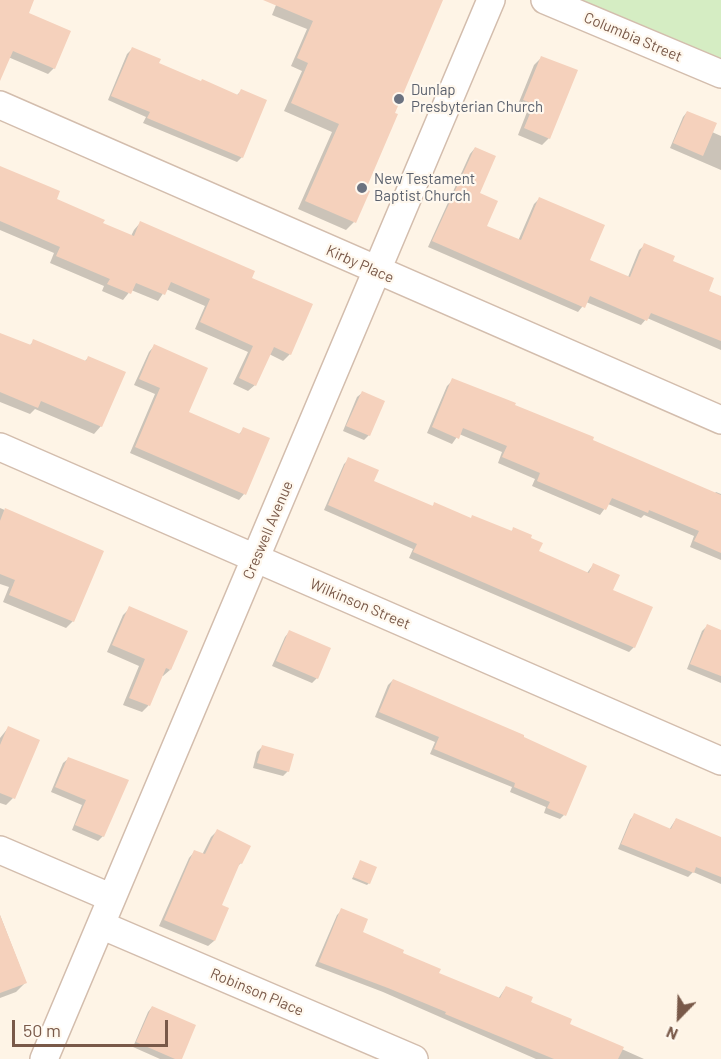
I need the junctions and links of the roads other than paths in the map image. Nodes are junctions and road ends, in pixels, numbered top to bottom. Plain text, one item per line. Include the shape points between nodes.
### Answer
1 (491, 0) edge
2 (545, 0) edge
3 (721, 74) edge
4 (0, 105) edge
5 (376, 271) junction
6 (721, 420) edge
7 (0, 447) edge
8 (256, 559) junction
9 (721, 761) edge
10 (0, 850) edge
11 (112, 898) junction
12 (101, 925) junction
13 (44, 1059) edge
14 (414, 1059) edge

1 - 5 street, Creswell Avenue
2 - 3 street, Columbia Street
4 - 5 street, Kirby Place
5 - 6 street, Kirby Place
5 - 8 street, Creswell Avenue
7 - 8 street, Wilkinson Street
8 - 9 street, Wilkinson Street
8 - 11 street, Creswell Avenue
10 - 11 street
11 - 12 street, Creswell Avenue
12 - 13 street, Creswell Avenue
12 - 14 street, Robinson Place

